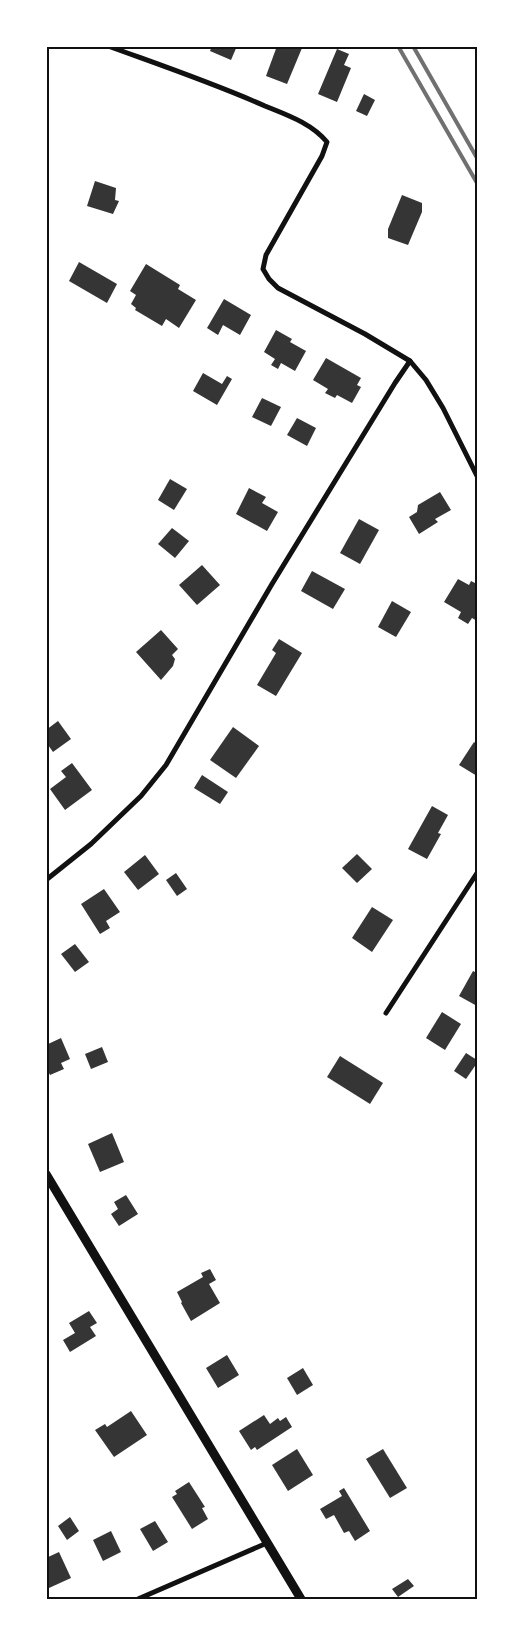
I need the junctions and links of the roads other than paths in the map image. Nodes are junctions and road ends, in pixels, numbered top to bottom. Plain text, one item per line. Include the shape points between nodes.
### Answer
1 (108, 46) edge
2 (410, 361) junction
3 (477, 476) edge
4 (477, 873) edge
5 (46, 880) edge
6 (386, 1013) dead end
7 (46, 1174) edge
8 (267, 1543) junction
9 (138, 1599) edge
10 (301, 1599) edge

1 - 2 street via 220,86 298,120 319,133 327,142 322,156 266,255 263,270 278,288
2 - 3 street via 439,401
2 - 5 street via 321,502 166,764 141,796 91,844
4 - 6 street
7 - 8 street
8 - 9 street
8 - 10 street

